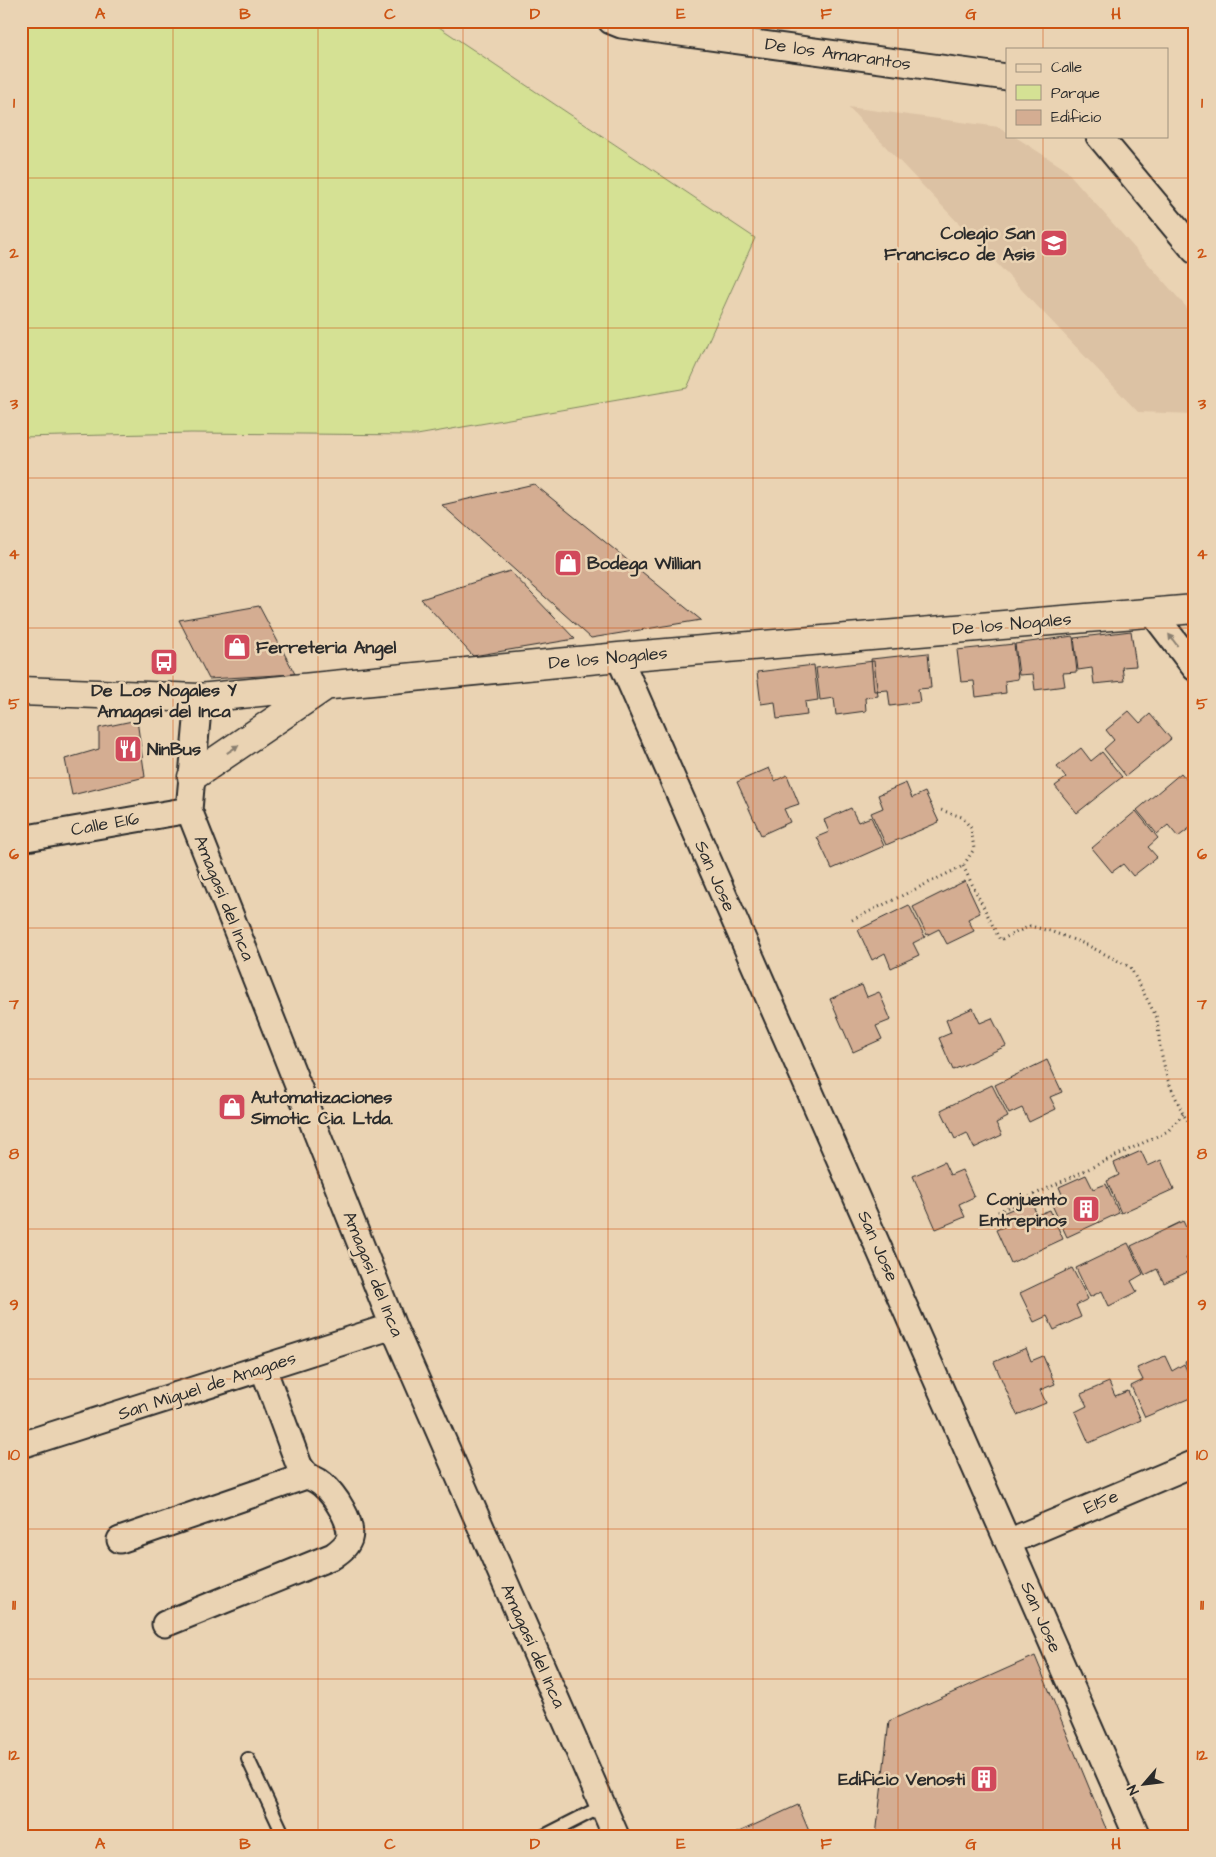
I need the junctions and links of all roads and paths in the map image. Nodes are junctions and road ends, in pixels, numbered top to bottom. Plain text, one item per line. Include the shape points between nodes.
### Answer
1 (611, 21) edge
2 (1006, 77) edge
3 (1101, 138) edge
4 (1195, 251) edge
5 (1195, 609) edge
6 (1152, 612) junction
7 (619, 657) junction
8 (1195, 668) edge
9 (326, 686) junction
10 (21, 691) edge
11 (200, 698) junction
12 (192, 776) junction
13 (189, 810) junction
14 (941, 810) dead end
15 (21, 839) edge
16 (963, 866) junction
17 (852, 920) dead end
18 (1183, 1114) junction
19 (1195, 1132) edge
20 (998, 1212) dead end
21 (394, 1326) junction
22 (263, 1368) junction
23 (21, 1445) edge
24 (1195, 1463) edge
25 (306, 1476) junction
26 (120, 1540) dead end
27 (1008, 1542) junction
28 (165, 1624) dead end
29 (248, 1759) dead end
30 (603, 1806) junction
31 (284, 1836) edge
32 (544, 1836) edge
33 (616, 1836) edge
34 (1137, 1836) edge

1 - 2 street, De los Amarantos
3 - 4 street
5 - 6 street, De los Nogales
6 - 7 street, De los Nogales
8 -> 6 street
7 - 9 street, De los Nogales
7 - 27 street, San Jose
9 - 11 street, De los Nogales
12 -> 9 street
10 - 11 street, De los Nogales
11 - 12 street, Amagasí del Inca
12 - 13 street, Amagasí del Inca
13 - 15 street, Calle E16
13 - 21 street, Amagasí del Inca
14 - 16 path via 962,817 972,828 974,849
16 - 17 path
16 - 18 path via 1000,940 1030,926 1085,944 1130,967 1157,1018 1167,1078
18 - 19 path
18 - 20 path via 1168,1131
21 - 22 street, San Miguel de Anagaes
21 - 30 street, Amagasí del Inca
22 - 23 street, San Miguel de Anagaes
22 - 25 street
24 - 27 street, E15e
25 - 26 street
25 - 28 street via 322,1484 336,1499 350,1527 344,1549
27 - 34 street, San Jose
29 - 31 lane
30 - 32 lane
30 - 33 street, Amagasí del Inca

